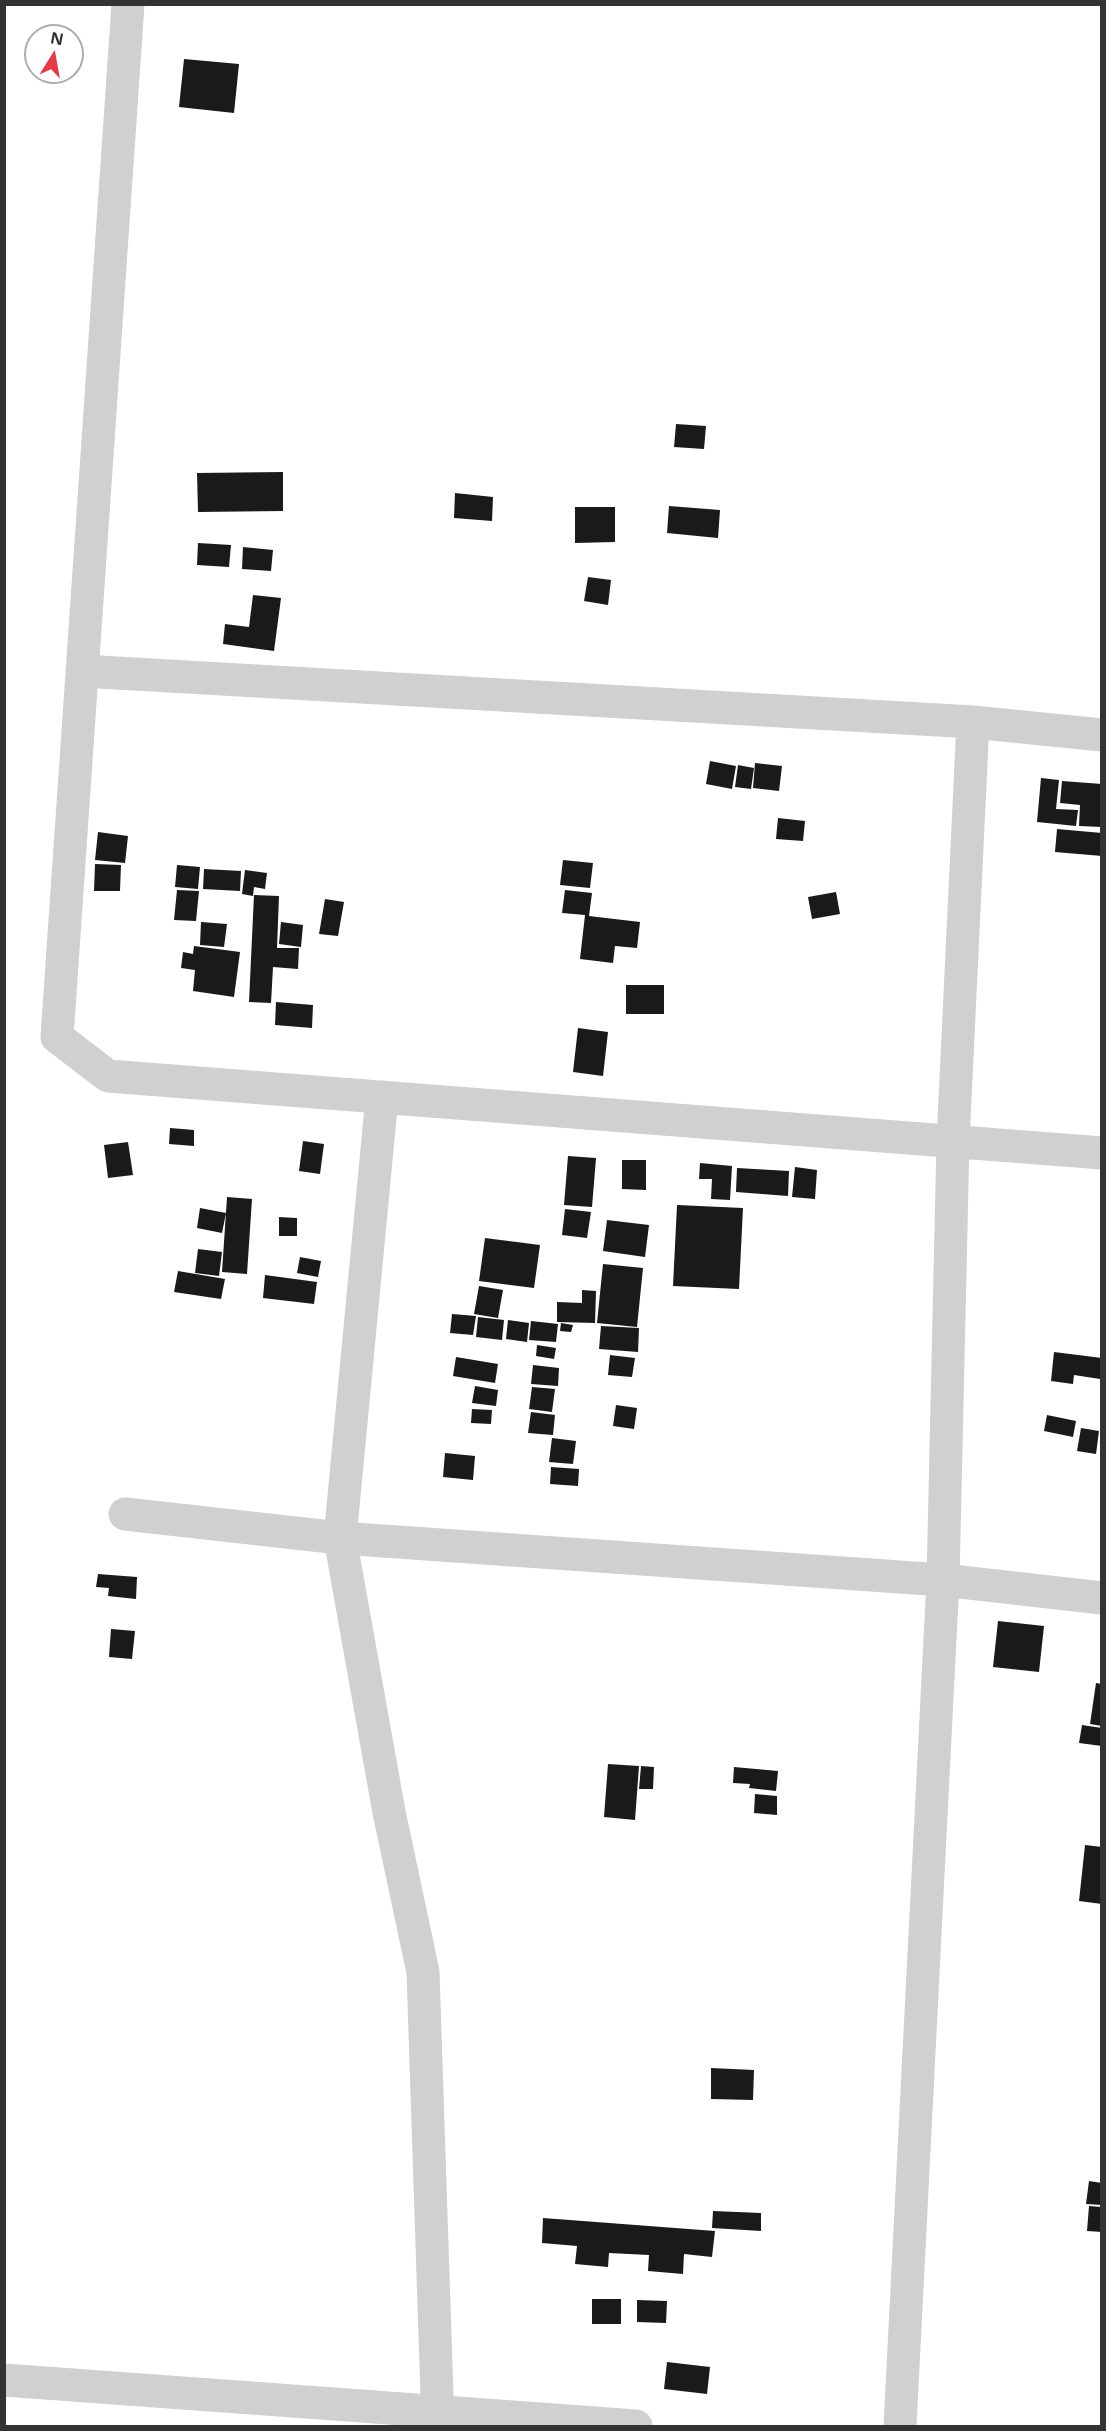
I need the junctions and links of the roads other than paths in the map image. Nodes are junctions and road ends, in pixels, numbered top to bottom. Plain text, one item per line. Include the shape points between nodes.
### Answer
1 (128, 4) edge
2 (82, 671) junction
3 (973, 722) junction
4 (1101, 735) edge
5 (382, 1097) junction
6 (953, 1141) junction
7 (1101, 1153) edge
8 (125, 1514) dead end
9 (340, 1538) junction
10 (943, 1580) junction
11 (1101, 1598) edge
12 (4, 2380) edge
13 (439, 2419) edge
14 (636, 2427) edge
15 (900, 2427) edge

1 - 2 street
2 - 3 street
2 - 5 street via 57,1037 108,1076
3 - 4 street
3 - 6 street
5 - 6 street
5 - 9 street
6 - 7 street
6 - 10 street
8 - 9 street
9 - 10 street
9 - 13 street via 389,1812 423,1972
10 - 11 street
10 - 15 street
12 - 13 street
13 - 14 street

